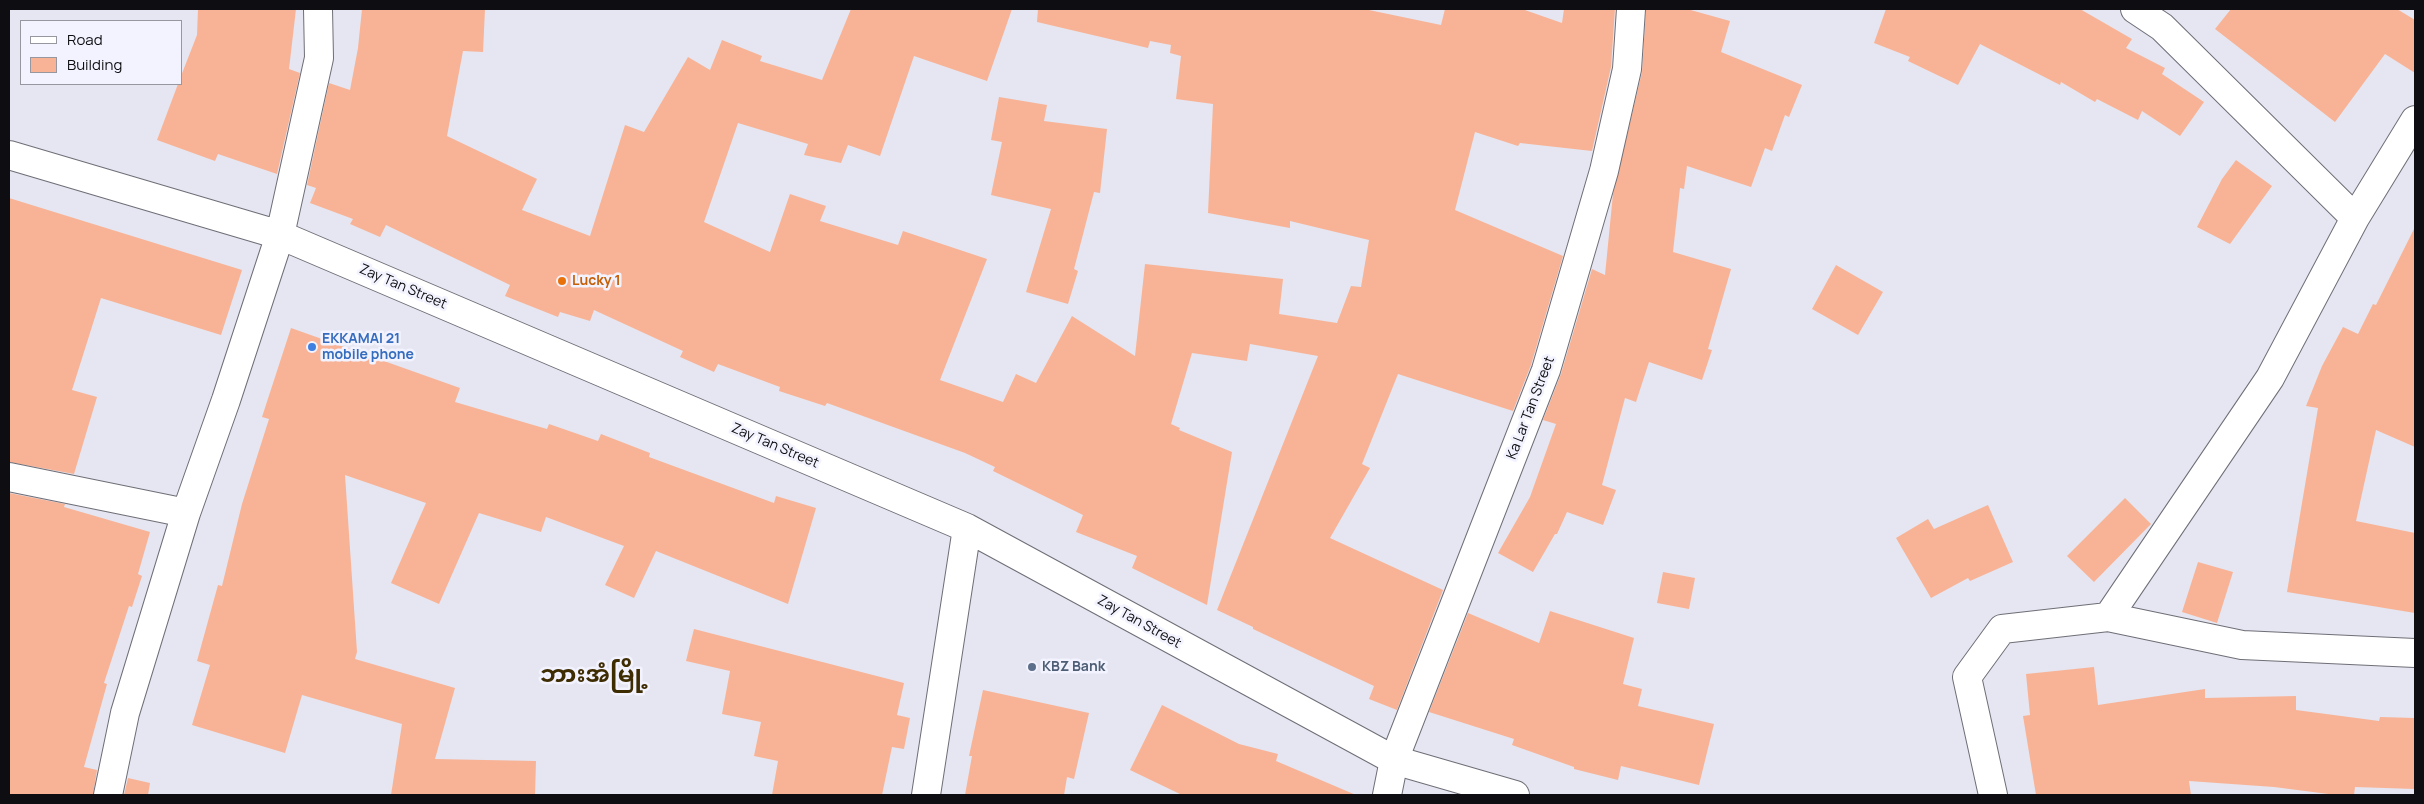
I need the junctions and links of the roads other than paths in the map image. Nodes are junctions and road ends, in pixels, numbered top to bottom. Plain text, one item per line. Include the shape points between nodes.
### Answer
1 (318, 9) edge
2 (1631, 9) edge
3 (2135, 9) edge
4 (2415, 120) edge
5 (9, 155) edge
6 (2355, 218) junction
7 (280, 235) junction
8 (9, 477) edge
9 (186, 513) junction
10 (966, 528) junction
11 (2108, 617) junction
12 (2415, 653) edge
13 (1394, 760) junction
14 (108, 795) edge
15 (926, 795) edge
16 (1387, 795) edge
17 (1515, 795) edge
18 (1993, 795) edge

1 - 7 street via 319,58
2 - 13 street, Ka Lar Tan Street via 1627,69 1604,171 1546,370
3 - 6 street via 2162,27
4 - 6 street
5 - 7 street, Zay Tan Street
6 - 11 street via 2270,378
7 - 9 street
7 - 10 street, Zay Tan Street
8 - 9 street
9 - 14 street via 126,713
10 - 13 street, Zay Tan Street
10 - 15 street
11 - 12 street via 2242,645
11 - 18 street via 2002,629 1967,677
13 - 16 street, Ka Lar Tan Street
13 - 17 street, Zay Tan Street

